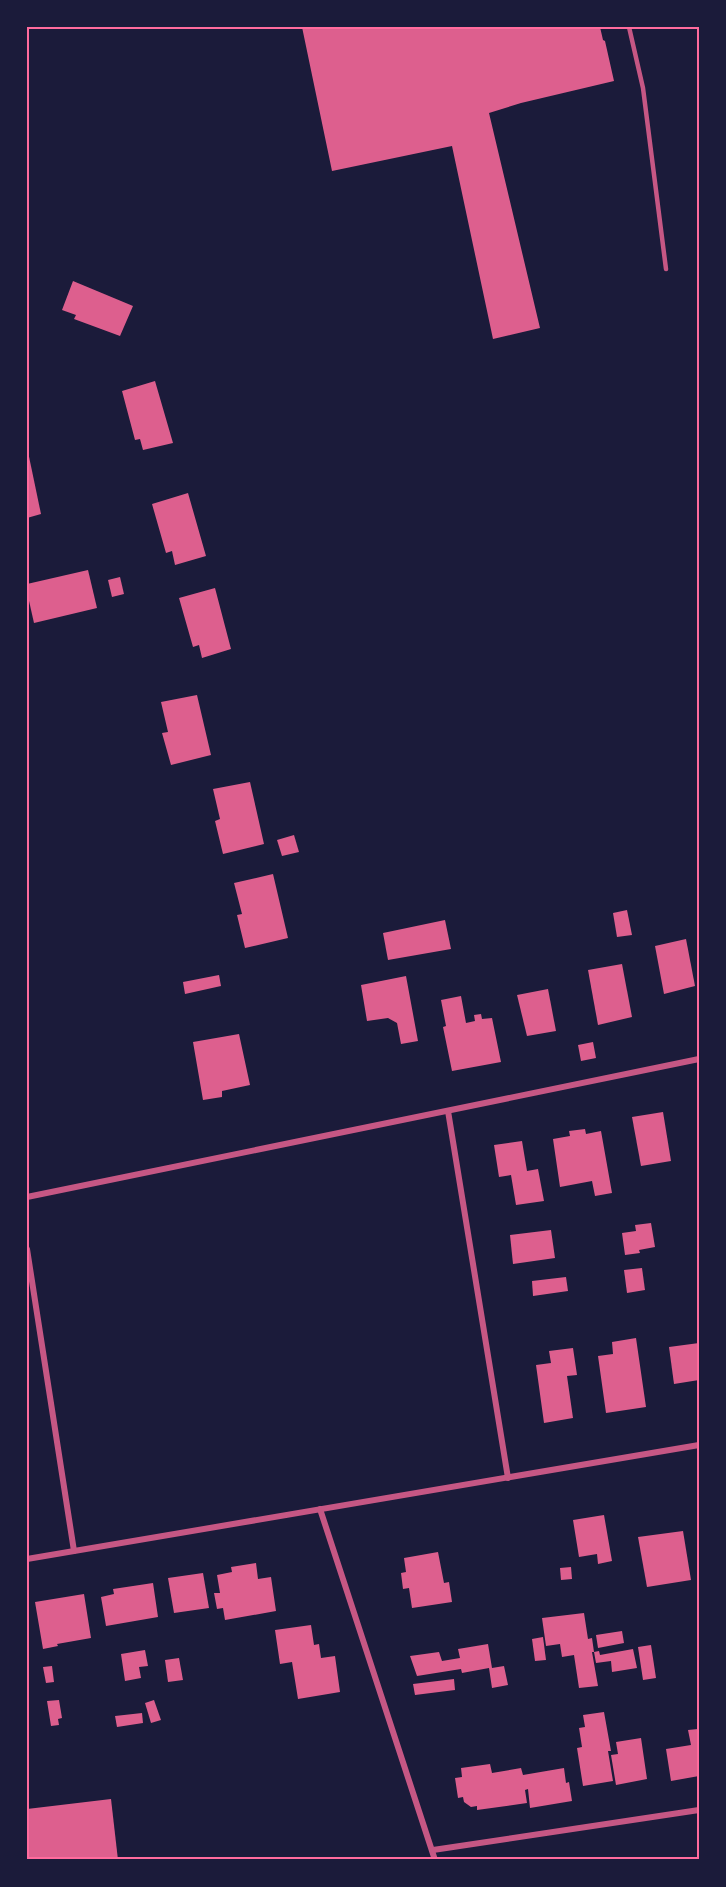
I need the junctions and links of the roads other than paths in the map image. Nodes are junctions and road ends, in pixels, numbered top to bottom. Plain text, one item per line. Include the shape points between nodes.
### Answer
1 (629, 27) edge
2 (666, 269) dead end
3 (699, 1059) edge
4 (448, 1111) junction
5 (27, 1197) edge
6 (27, 1249) edge
7 (699, 1445) edge
8 (508, 1478) junction
9 (320, 1509) junction
10 (74, 1551) junction
11 (27, 1559) edge
12 (699, 1810) edge
13 (433, 1850) junction
14 (435, 1860) edge

1 - 2 lane via 643,88
3 - 4 street
4 - 5 street
4 - 8 street
6 - 10 street
7 - 8 street
8 - 9 street
9 - 10 street
9 - 13 street
10 - 11 street
12 - 13 street
13 - 14 street

